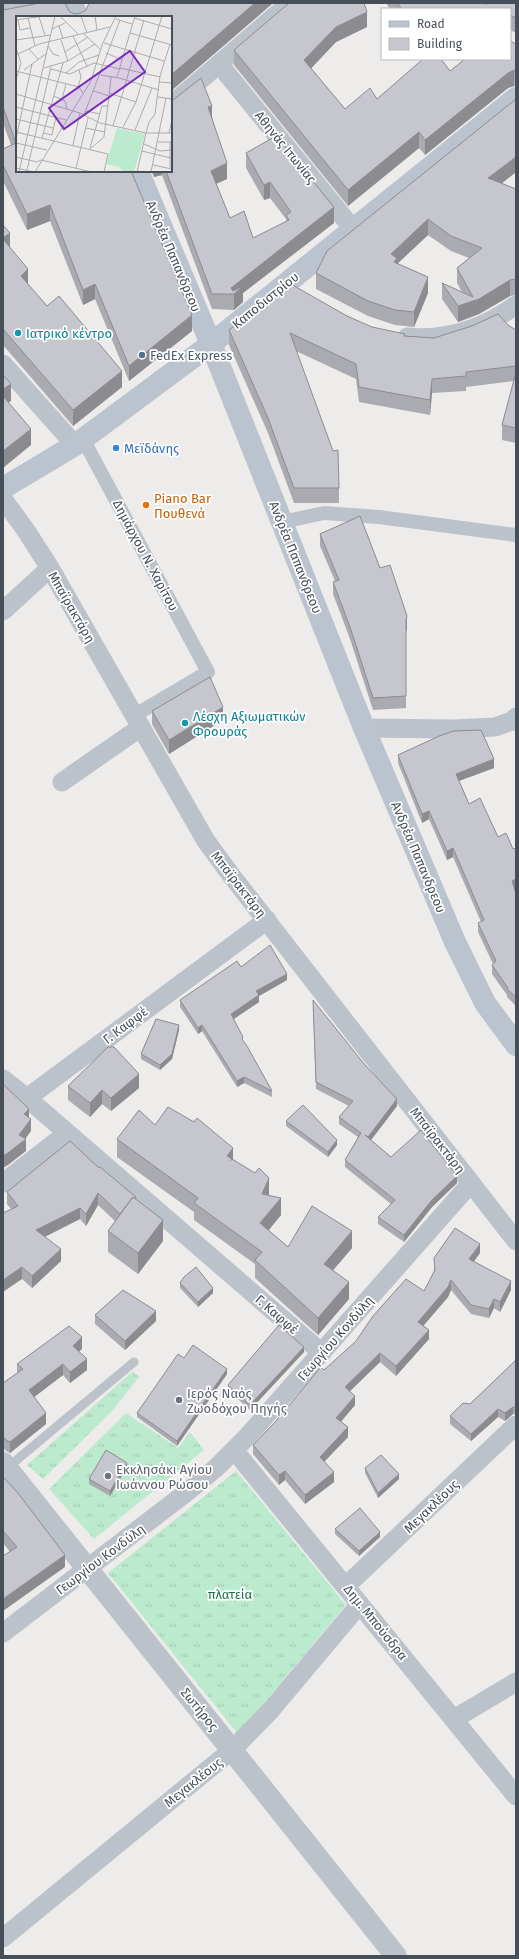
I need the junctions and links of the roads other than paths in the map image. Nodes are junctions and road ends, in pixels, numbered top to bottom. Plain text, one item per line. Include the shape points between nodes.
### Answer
1 (46, 3) edge
2 (72, 3) edge
3 (282, 6) edge
4 (3, 9) edge
5 (77, 16) edge
6 (219, 64) junction
7 (516, 98) edge
8 (172, 104) edge
9 (138, 172) edge
10 (353, 229) junction
11 (509, 316) edge
12 (388, 335) edge
13 (211, 344) junction
14 (3, 364) edge
15 (79, 442) junction
16 (3, 488) edge
17 (3, 499) edge
18 (282, 522) junction
19 (516, 535) edge
20 (50, 568) junction
21 (3, 611) edge
22 (516, 717) edge
23 (138, 721) junction
24 (364, 728) junction
25 (62, 782) dead end
26 (267, 920) junction
27 (516, 1045) edge
28 (3, 1079) edge
29 (27, 1098) junction
30 (69, 1134) junction
31 (3, 1183) edge
32 (471, 1183) junction
33 (516, 1241) edge
34 (322, 1353) junction
35 (134, 1362) dead end
36 (516, 1425) edge
37 (234, 1450) junction
38 (5, 1466) edge
39 (88, 1569) junction
40 (346, 1586) junction
41 (360, 1604) junction
42 (3, 1633) edge
43 (516, 1682) edge
44 (454, 1719) junction
45 (232, 1750) junction
46 (516, 1796) edge
47 (3, 1938) edge
48 (396, 1956) edge

1 - 4 street
2 - 5 main road
3 - 6 street
6 - 8 street
6 - 10 street, Αθηνάς Ιτωνίας
7 - 10 main road, Καποδιστρίου
9 - 13 main road, Ανδρέα Παπανδρεου
10 - 13 main road, Καποδιστρίου via 293,287
11 - 12 street via 473,330 445,336 416,338
13 - 15 main road, Καποδιστρίου
13 - 18 main road, Ανδρέα Παπανδρεου
14 - 15 street, Δημάρχου Ν. Χαρίτου
15 - 16 main road, Καποδιστρίου
15 - 23 street, Δημάρχου Ν. Χαρίτου via 208,672
17 - 20 street, Μπαϊρακτάρη
18 - 19 street via 324,513 379,517
18 - 24 main road, Ανδρέα Παπανδρεου
20 - 21 street
20 - 23 street, Μπαϊρακτάρη
22 - 24 street via 495,727
23 - 25 street
23 - 26 street, Μπαϊρακτάρη via 196,826
24 - 27 main road, Ανδρέα Παπανδρεου via 455,942 485,1003
26 - 29 street, Γ. Καφφέ
26 - 32 street, Μπαϊρακτάρη
28 - 29 street
29 - 30 street, Γ. Καφφέ
30 - 31 street
30 - 34 street, Γ. Καφφέ
32 - 33 street, Μπαϊρακτάρη
32 - 34 street, Γεωργίου Κονδύλη
34 - 37 street, Γεωργίου Κονδύλη
35 - 38 lane
36 - 40 street, Μεγακλέους
37 - 39 street, Γεωργίου Κονδύλη via 188,1492
37 - 40 street, Δημ. Μπούσδρα
38 - 39 street, Σωτήρος
39 - 42 street, Γεωργίου Κονδύλη
39 - 45 street, Σωτήρος
40 - 41 street, Δημ. Μπούσδρα
41 - 44 street, Δημ. Μπούσδρα
41 - 45 street, Μεγακλέους via 270,1711
43 - 44 street
44 - 46 street, Δημ. Μπούσδρα
45 - 47 street, Μεγακλέους
45 - 48 street, Σωτήρος

